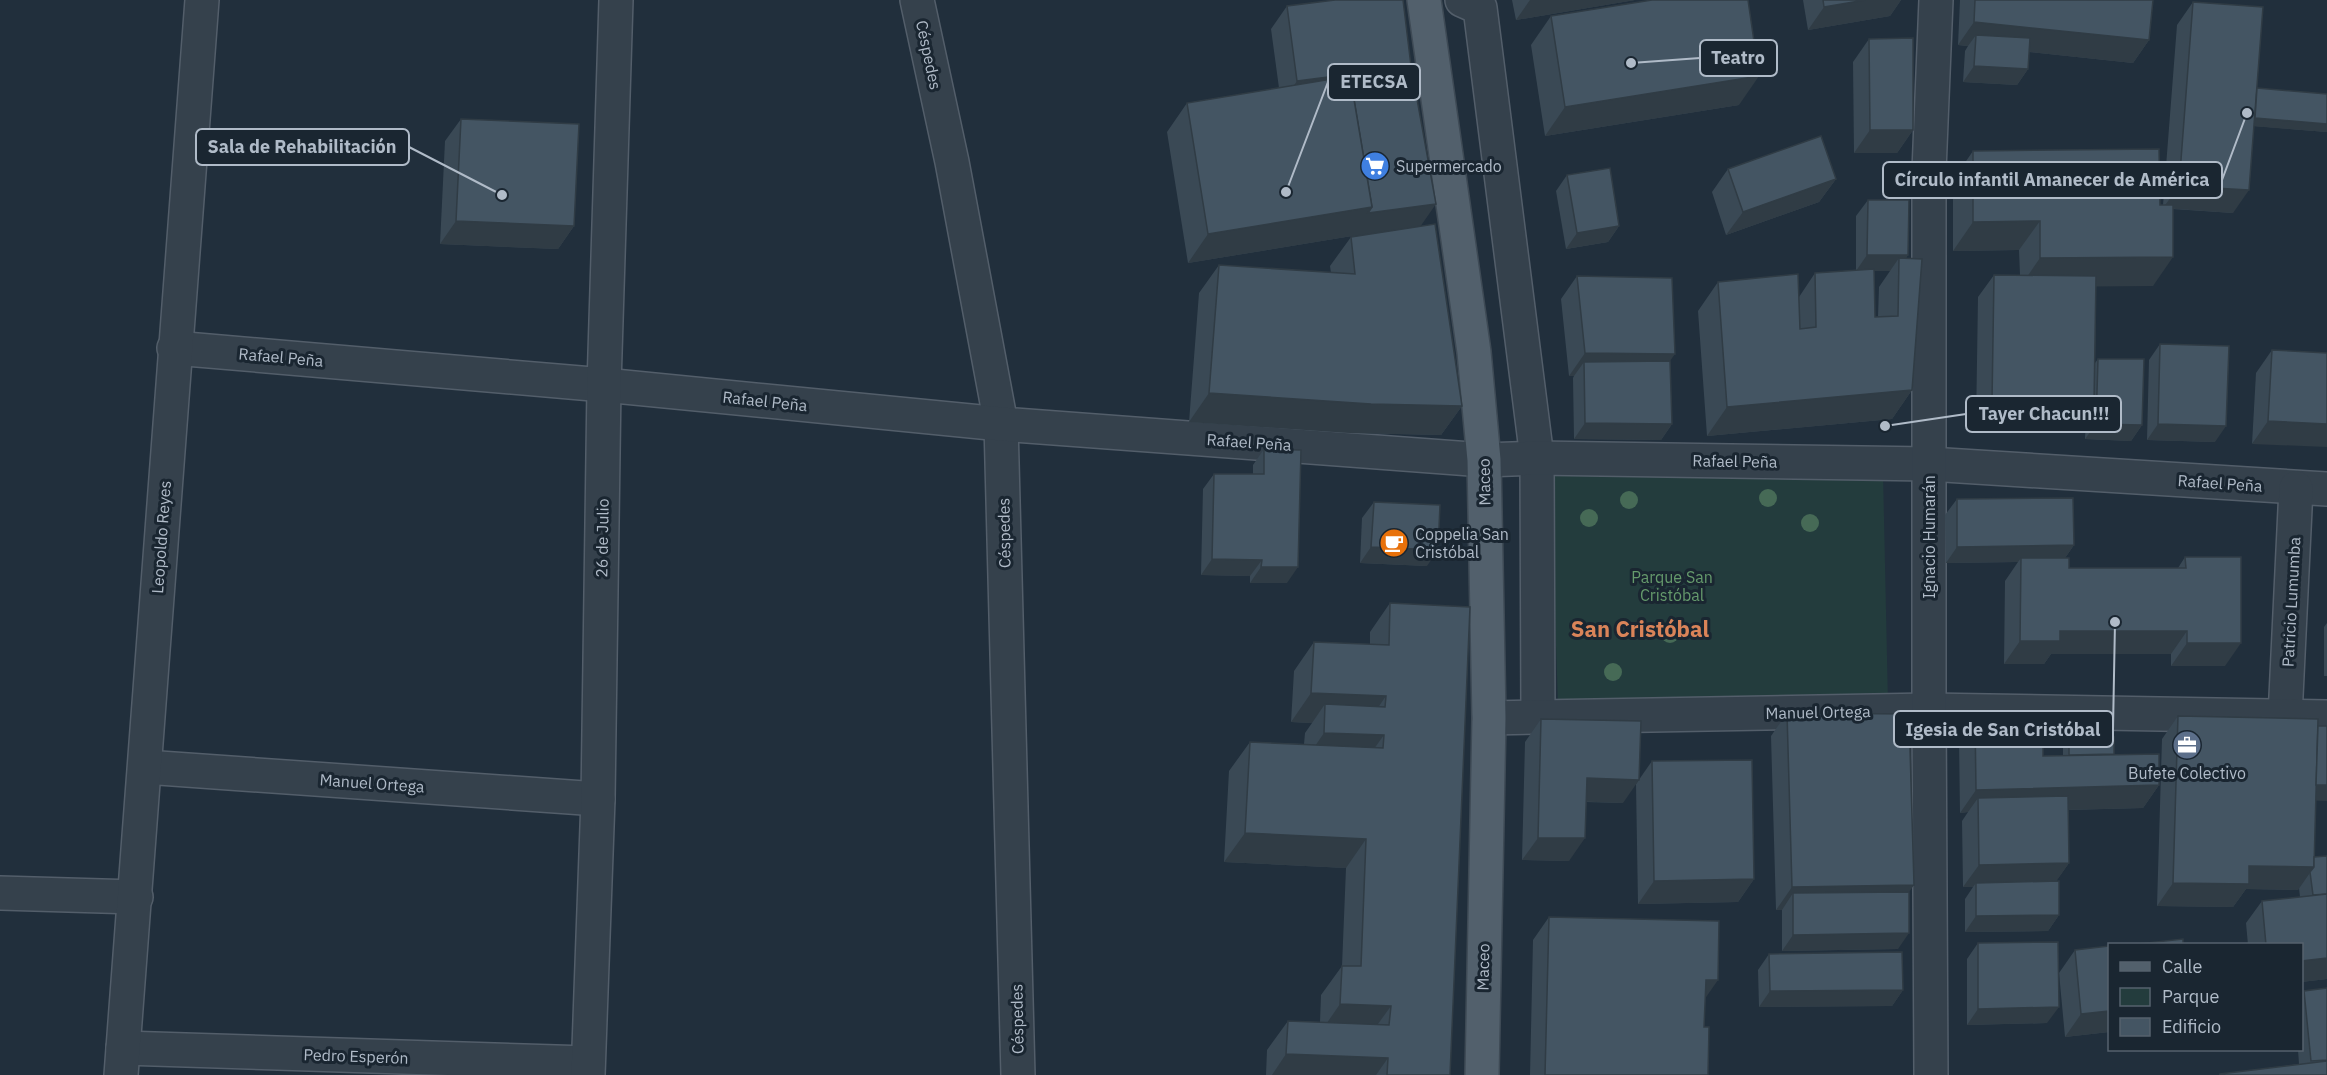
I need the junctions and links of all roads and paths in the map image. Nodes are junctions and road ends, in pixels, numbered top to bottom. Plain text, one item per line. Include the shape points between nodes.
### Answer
1 (202, 0) edge
2 (616, 0) edge
3 (917, 0) edge
4 (1425, 0) edge
5 (1462, 0) edge
6 (1936, 0) edge
7 (174, 348) junction
8 (604, 385) junction
9 (1001, 424) junction
10 (1537, 458) junction
11 (1484, 460) junction
12 (1929, 464) junction
13 (2312, 489) edge
14 (1929, 710) junction
15 (1538, 716) junction
16 (2285, 717) junction
17 (2327, 717) edge
18 (1489, 718) junction
19 (145, 767) junction
20 (598, 799) junction
21 (0, 893) edge
22 (136, 897) junction
23 (122, 1062) edge
24 (588, 1069) edge
25 (1018, 1075) edge
26 (1482, 1075) edge
27 (1931, 1075) edge

1 - 7 street, Leopoldo Reyes
2 - 8 street, 26 de Julio
3 - 9 street, Céspedes
4 - 11 main road, Maceo via 1474,352
5 - 10 street via 1480,8
6 - 12 street, Ignacio Humarán via 1929,171
7 - 8 street, Rafael Peña
7 - 19 street, Leopoldo Reyes
8 - 9 street, Rafael Peña
8 - 20 street, 26 de Julio
9 - 11 street, Rafael Peña
9 - 25 street, Céspedes
10 - 11 street, Rafael Peña
10 - 12 street, Rafael Peña
10 - 15 street
11 - 18 main road, Maceo
12 - 13 street, Rafael Peña
12 - 14 street, Ignacio Humarán
13 - 16 street, Patricio Lumumba
14 - 15 street, Manuel Ortega
14 - 16 street, Manuel Ortega
14 - 27 street, Ignacio Humarán
15 - 18 street, Manuel Ortega
16 - 17 street, Manuel Ortega
18 - 26 main road, Maceo
19 - 20 street, Manuel Ortega
19 - 22 street, Leopoldo Reyes
20 - 24 street, 26 de Julio
21 - 22 street
22 - 23 street, Leopoldo Reyes
23 - 24 street, Pedro Esperón

